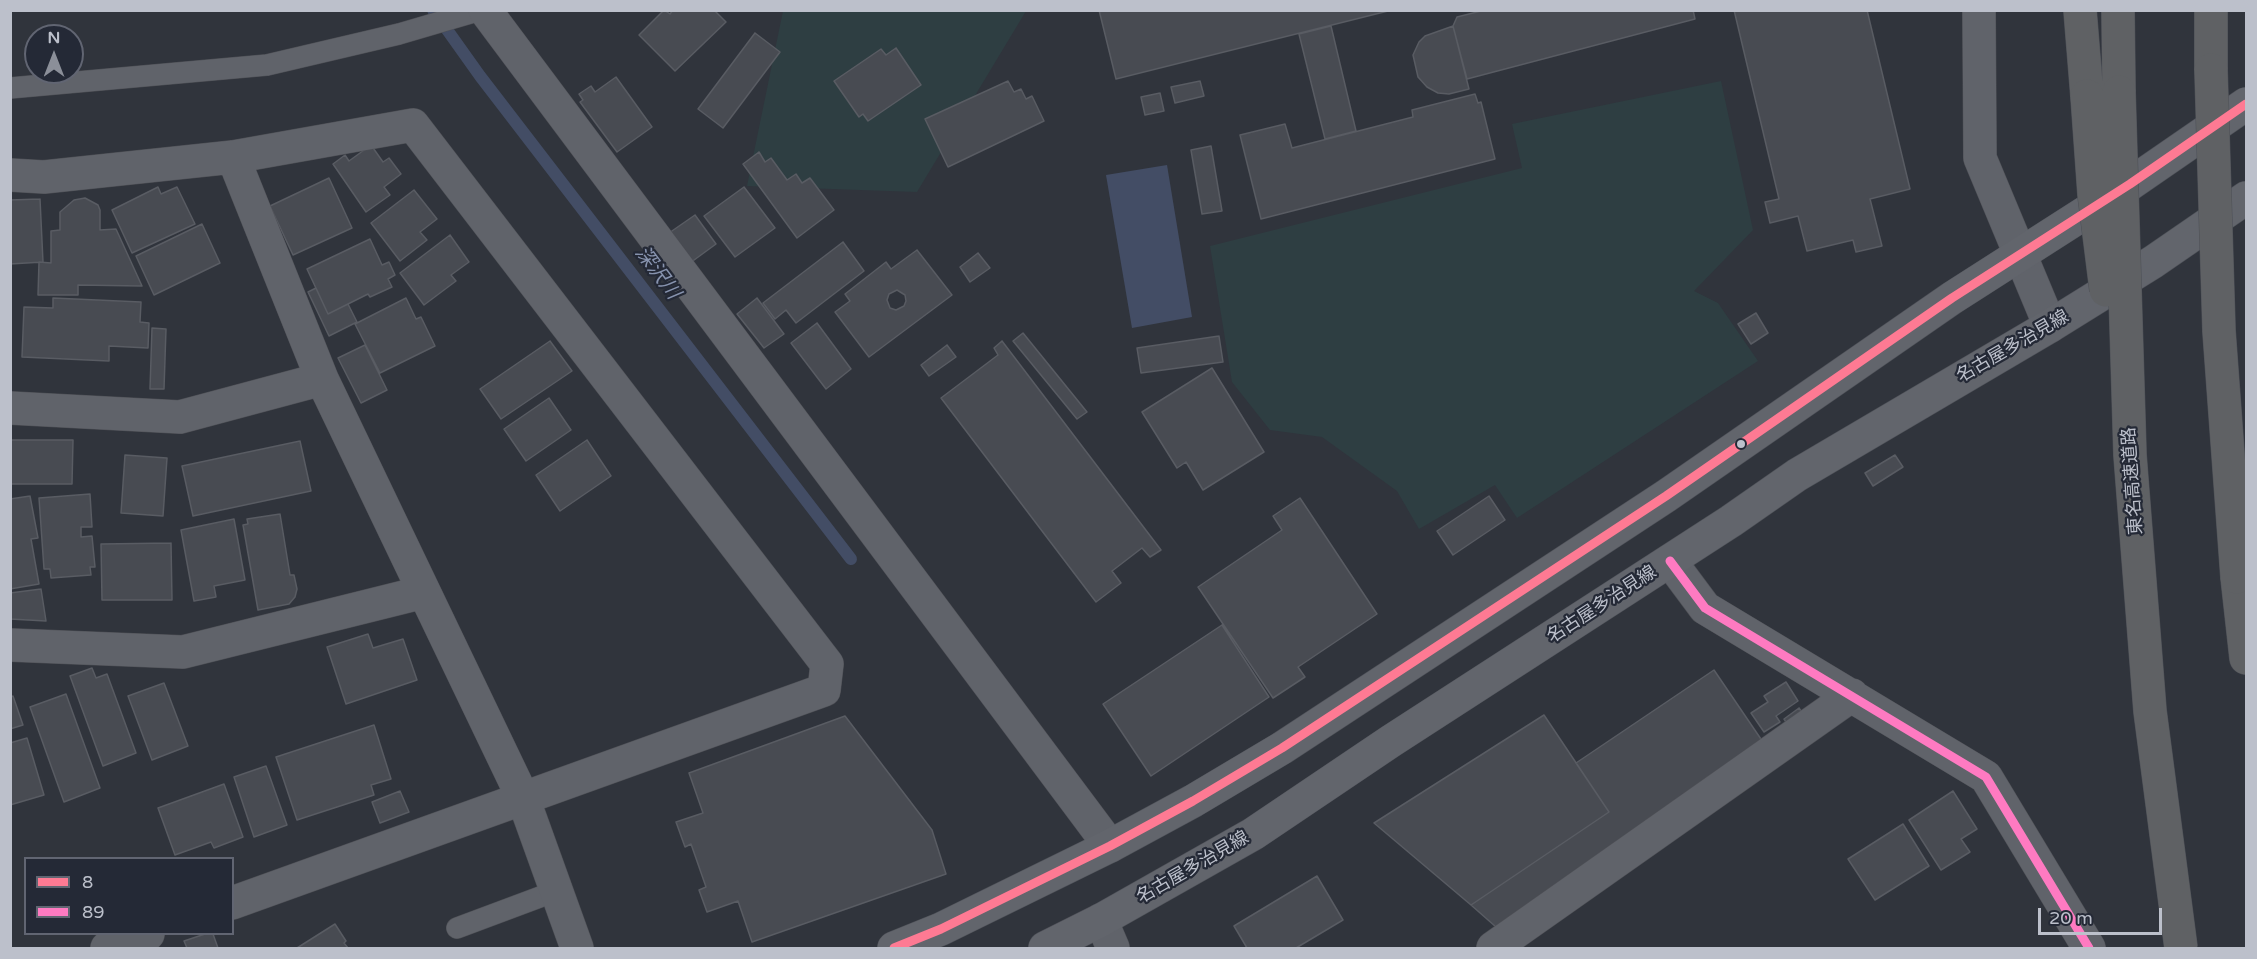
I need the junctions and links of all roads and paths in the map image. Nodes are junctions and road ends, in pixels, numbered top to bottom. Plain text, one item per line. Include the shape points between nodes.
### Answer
1 (1980, 10) edge
2 (2080, 10) edge
3 (2118, 10) edge
4 (2211, 10) edge
5 (478, 12) edge
6 (10, 88) edge
7 (2247, 104) edge
8 (233, 157) junction
9 (10, 175) edge
10 (2247, 198) edge
11 (2021, 255) junction
12 (2050, 326) junction
13 (322, 379) junction
14 (10, 408) edge
15 (2130, 455) junction
16 (1670, 561) junction
17 (424, 592) junction
18 (10, 645) edge
19 (2247, 657) edge
20 (1852, 695) junction
21 (523, 798) junction
22 (1110, 846) junction
23 (556, 891) junction
24 (234, 902) edge
25 (457, 928) dead end
26 (1107, 934) edge
27 (143, 935) edge
28 (107, 948) edge
29 (577, 948) edge
30 (894, 948) edge
31 (1045, 948) edge
32 (1492, 948) edge
33 (2089, 948) edge
34 (2181, 948) edge

1 - 11 street via 1980,158
2 - 15 highway, bridge via 2094,194
3 - 15 highway, 東名高速道路, bridge
4 - 19 highway, bridge via 2219,331 2237,578
5 - 6 lane via 267,64
5 - 22 street
7 - 11 main road
8 - 9 street via 45,177
8 - 13 street
8 - 21 street via 413,125 827,664 824,690
10 - 12 main road, 名古屋多治見線
11 - 12 street
11 - 22 main road via 1366,694 1193,801
12 - 16 main road, 名古屋多治見線 via 1807,469
13 - 14 street via 180,417
13 - 17 street
15 - 34 highway, 東名高速道路, bridge via 2150,711
16 - 20 street via 1705,608
16 - 26 main road, 名古屋多治見線 via 1391,741
17 - 18 street via 183,652
17 - 21 street
20 - 32 street
20 - 33 street via 1986,777
21 - 23 street
21 - 24 street
22 - 30 main road
23 - 25 lane
23 - 29 street
26 - 31 main road, 名古屋多治見線
27 - 28 street

